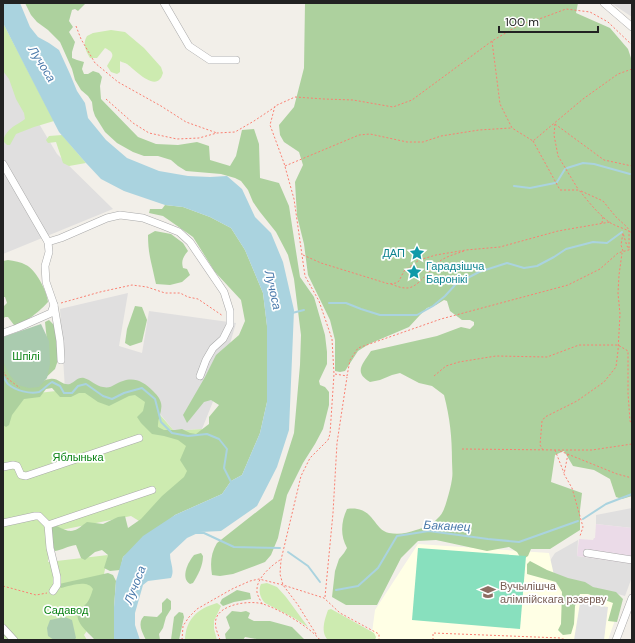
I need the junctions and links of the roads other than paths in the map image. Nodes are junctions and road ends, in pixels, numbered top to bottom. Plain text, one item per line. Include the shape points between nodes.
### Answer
1 (164, 3) edge
2 (604, 3) edge
3 (632, 27) edge
4 (236, 60) dead end
5 (3, 164) edge
6 (48, 242) junction
7 (54, 305) junction
8 (3, 333) edge
9 (61, 360) dead end
10 (200, 376) dead end
11 (140, 438) dead end
12 (3, 468) edge
13 (152, 490) dead end
14 (3, 523) edge
15 (48, 525) junction
16 (587, 553) dead end
17 (632, 560) edge
18 (53, 591) road end
19 (632, 598) edge
20 (3, 628) edge
21 (14, 640) edge
22 (616, 640) edge

1 - 4 street via 189,46 210,60
2 - 3 street
5 - 6 street
6 - 7 street via 46,282
6 - 10 street via 120,215 143,218 179,232 190,242 224,292 230,311 230,322 223,339 209,354
7 - 8 street via 50,313
7 - 9 street
11 - 12 street via 26,476 21,475 17,466
13 - 15 street
14 - 15 street via 39,516
15 - 18 street via 57,577 57,585
16 - 17 street
19 - 22 street
20 - 21 street

